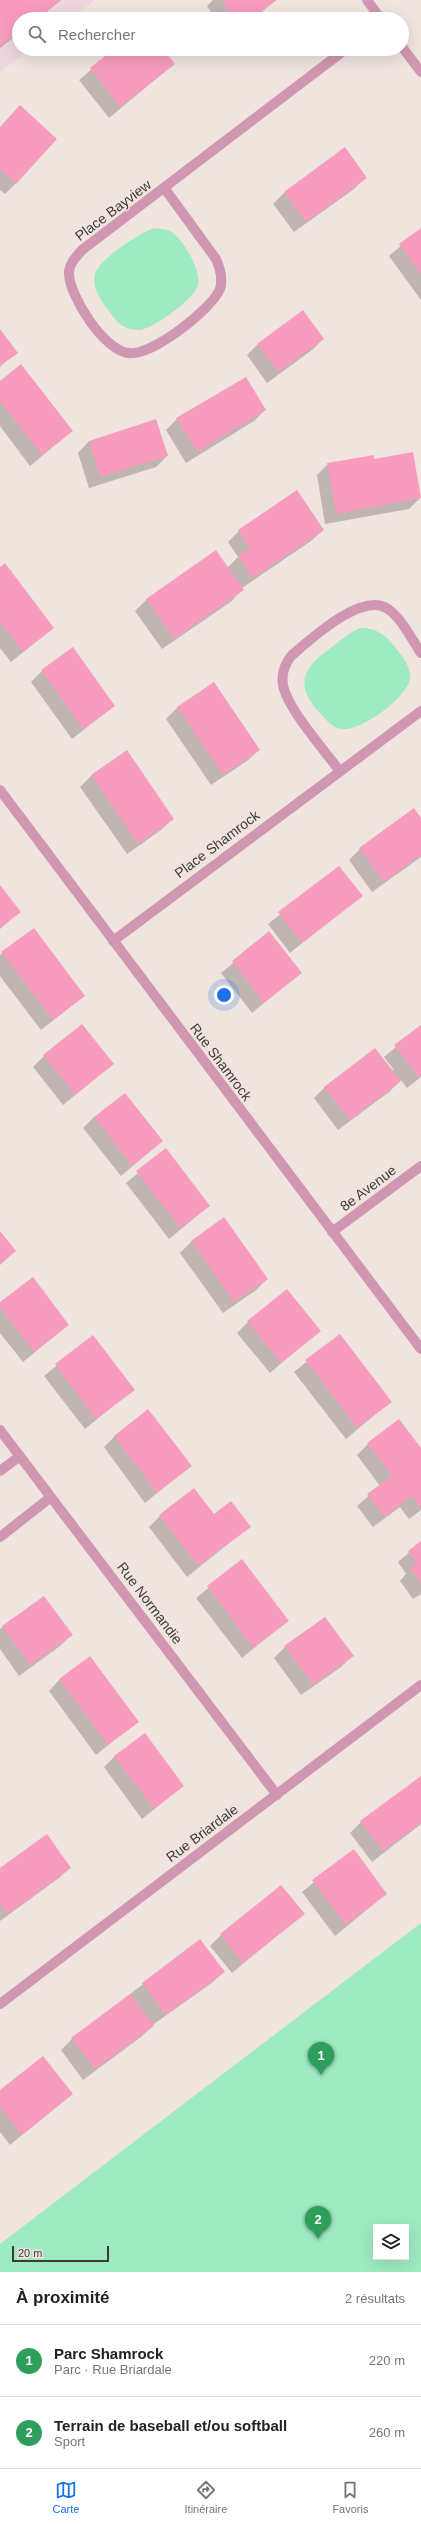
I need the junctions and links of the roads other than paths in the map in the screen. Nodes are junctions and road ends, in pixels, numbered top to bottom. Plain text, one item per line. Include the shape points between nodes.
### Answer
1 (367, 0) edge
2 (376, 12) edge
3 (337, 56) edge
4 (409, 56) edge
5 (421, 72) edge
6 (164, 189) junction
7 (421, 652) edge
8 (421, 711) edge
9 (339, 770) junction
10 (0, 790) edge
11 (112, 941) junction
12 (421, 1166) edge
13 (332, 1232) junction
14 (421, 1349) edge
15 (0, 1430) edge
16 (20, 1456) junction
17 (0, 1471) edge
18 (52, 1497) junction
19 (0, 1537) edge
20 (421, 1685) edge
21 (277, 1794) junction
22 (0, 2004) edge

1 - 2 street
3 - 6 street, Place Bayview
4 - 5 street
6 - 6 street, Place Bayview via 82,250 74,259 69,272 75,299 101,334 114,346 128,353 144,351 160,344 204,310 220,287 221,272 216,259
7 - 9 street via 398,618 386,608 360,606 291,656 284,665 283,684 289,702
8 - 9 street, Place Shamrock
9 - 11 street, Place Shamrock
10 - 11 street, Rue Shamrock
11 - 13 street, Rue Shamrock
12 - 13 street, 8e Avenue
13 - 14 street, Rue Shamrock
15 - 16 street, Rue Normandie
16 - 17 street
16 - 18 street, Rue Normandie
18 - 19 street
18 - 21 street, Rue Normandie
20 - 21 street, Rue Briardale
21 - 22 street, Rue Briardale

